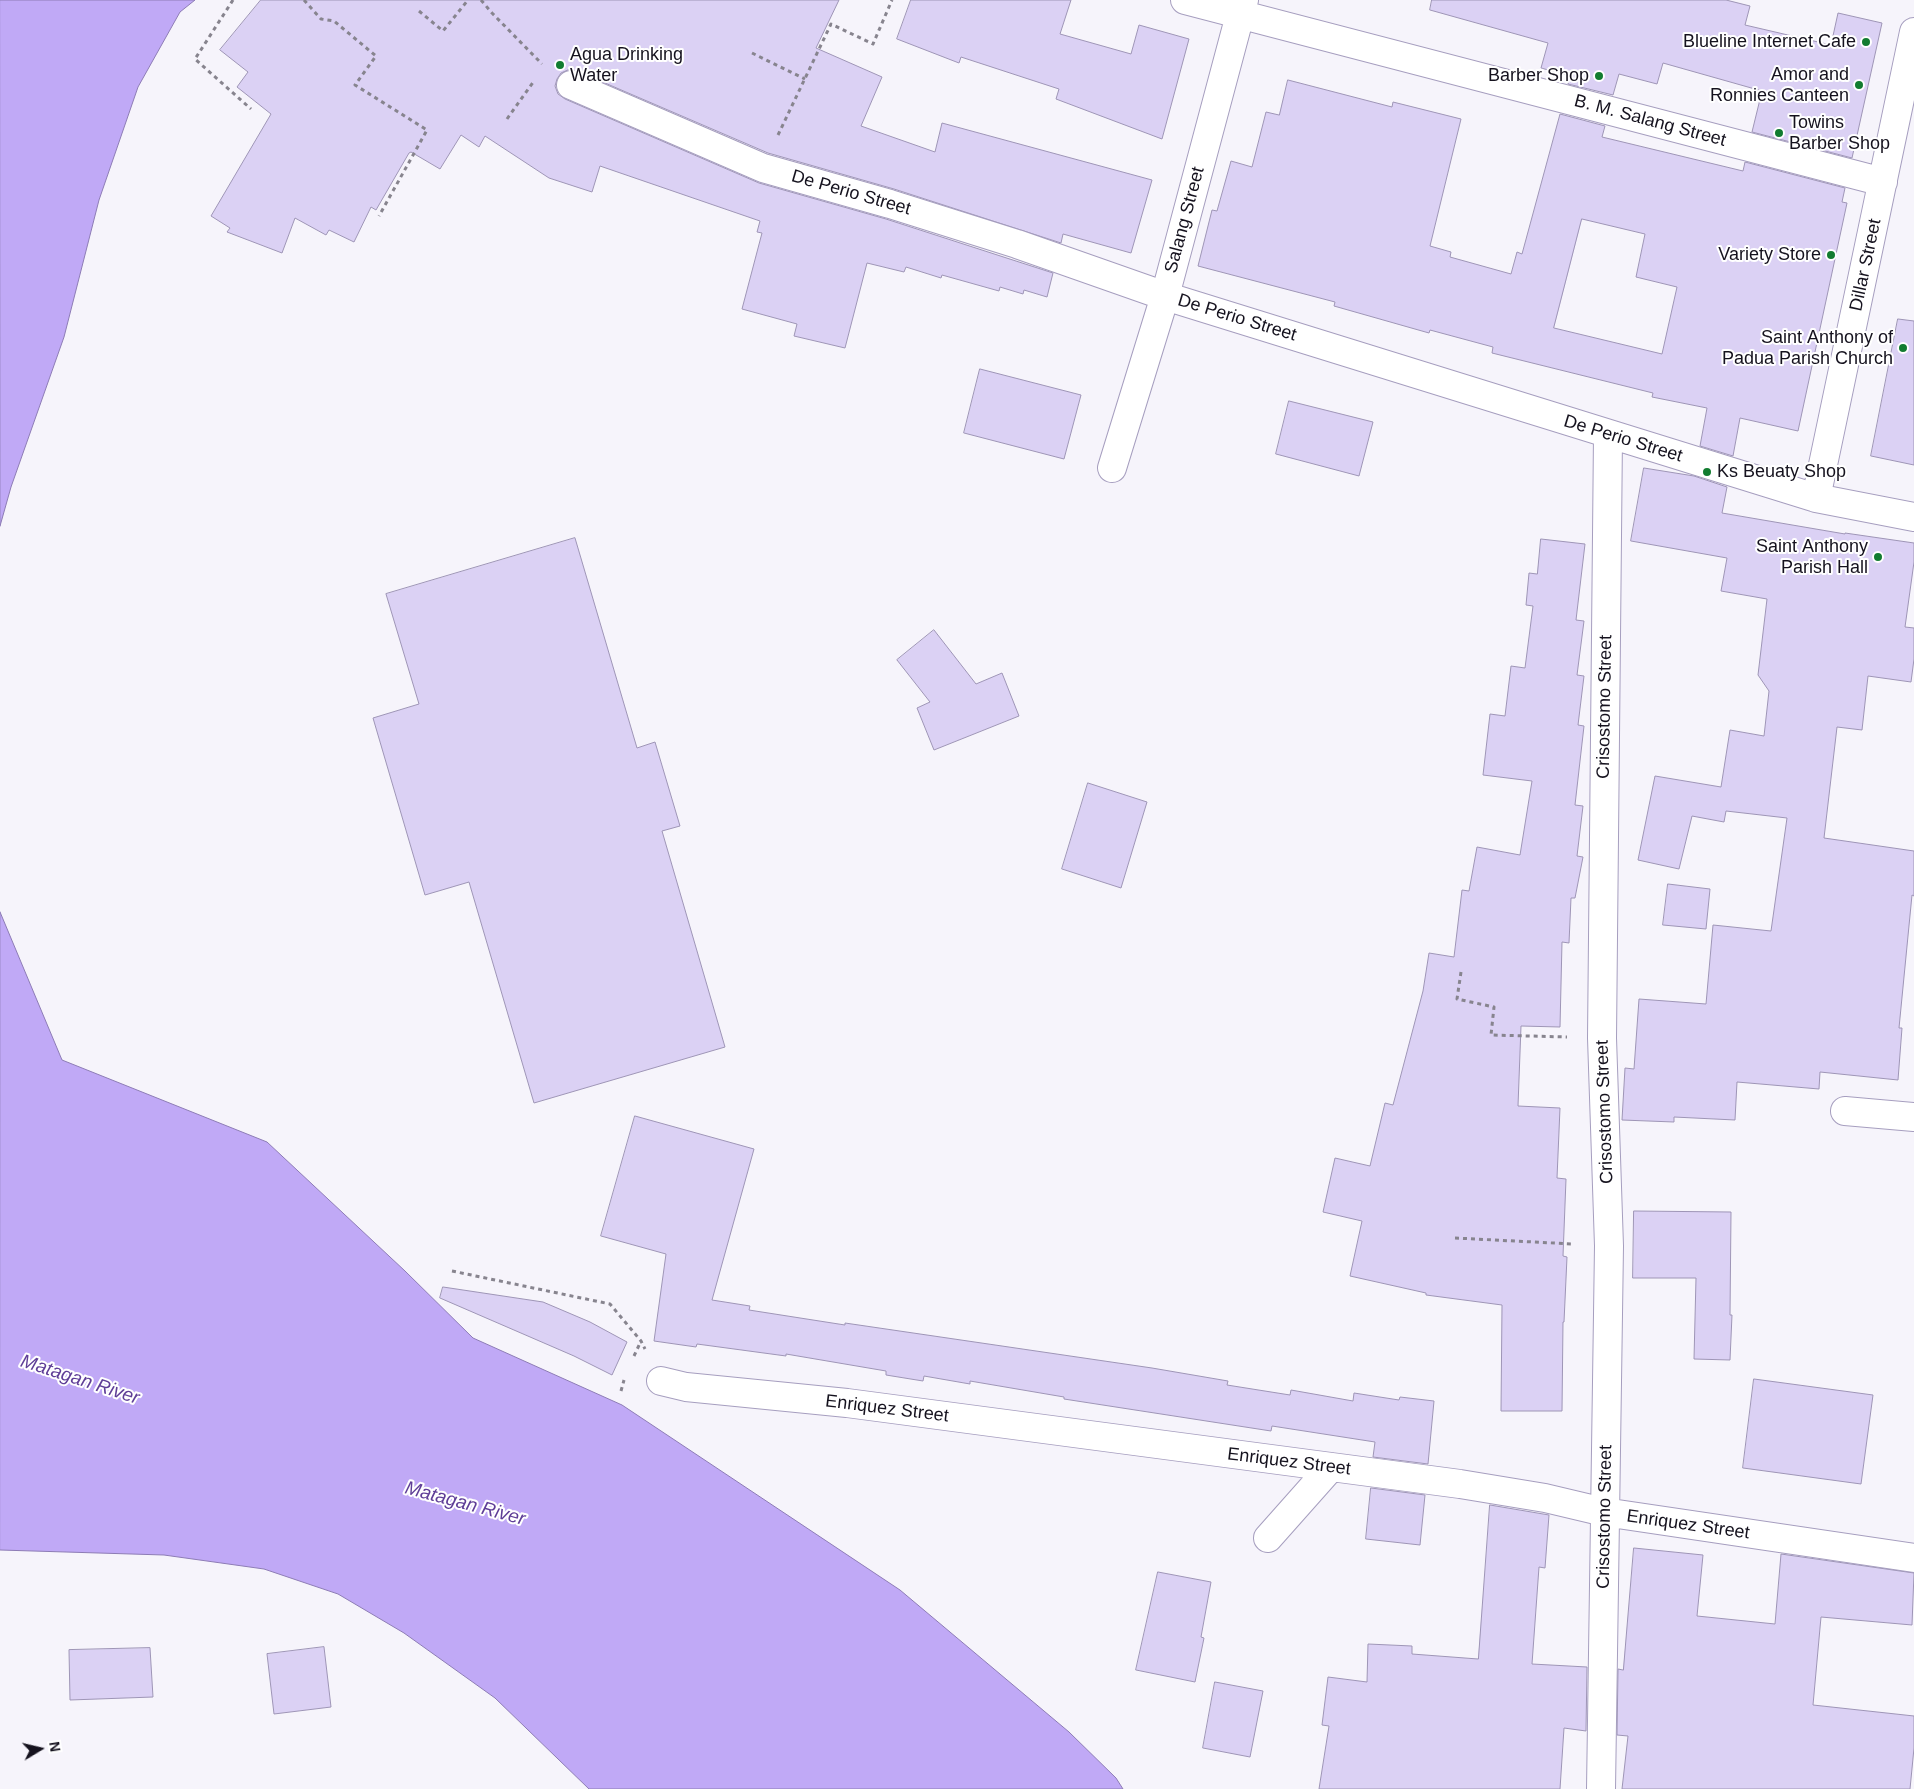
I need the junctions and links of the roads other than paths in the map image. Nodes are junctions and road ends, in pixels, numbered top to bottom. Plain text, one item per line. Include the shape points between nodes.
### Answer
1 (1185, 0) edge
2 (1242, 7) edge
3 (1914, 32) edge
4 (570, 85) road end
5 (1883, 182) junction
6 (1165, 296) junction
7 (1608, 435) junction
8 (1112, 468) dead end
9 (1816, 498) junction
10 (1914, 516) edge
11 (1845, 1111) dead end
12 (1914, 1117) edge
13 (661, 1381) road end
14 (1331, 1468) junction
15 (1604, 1512) junction
16 (1268, 1538) dead end
17 (1914, 1558) edge
18 (1601, 1789) edge

1 - 2 street, B. M. Salang Street
2 - 5 street, B. M. Salang Street
2 - 6 street, Salang Street
3 - 5 street, Dillar Street
4 - 6 street, De Perio Street via 763,168 1017,244
5 - 9 street, Dillar Street
6 - 7 street, De Perio Street
6 - 8 street, Salang Street
7 - 9 street, De Perio Street
7 - 15 street, Crisostomo Street via 1602,1038 1609,1246
9 - 10 street, De Perio Street
11 - 12 street
13 - 14 street, Enriquez Street
14 - 15 street, Enriquez Street via 1460,1484
14 - 16 street
15 - 17 street, Enriquez Street
15 - 18 street, Crisostomo Street

